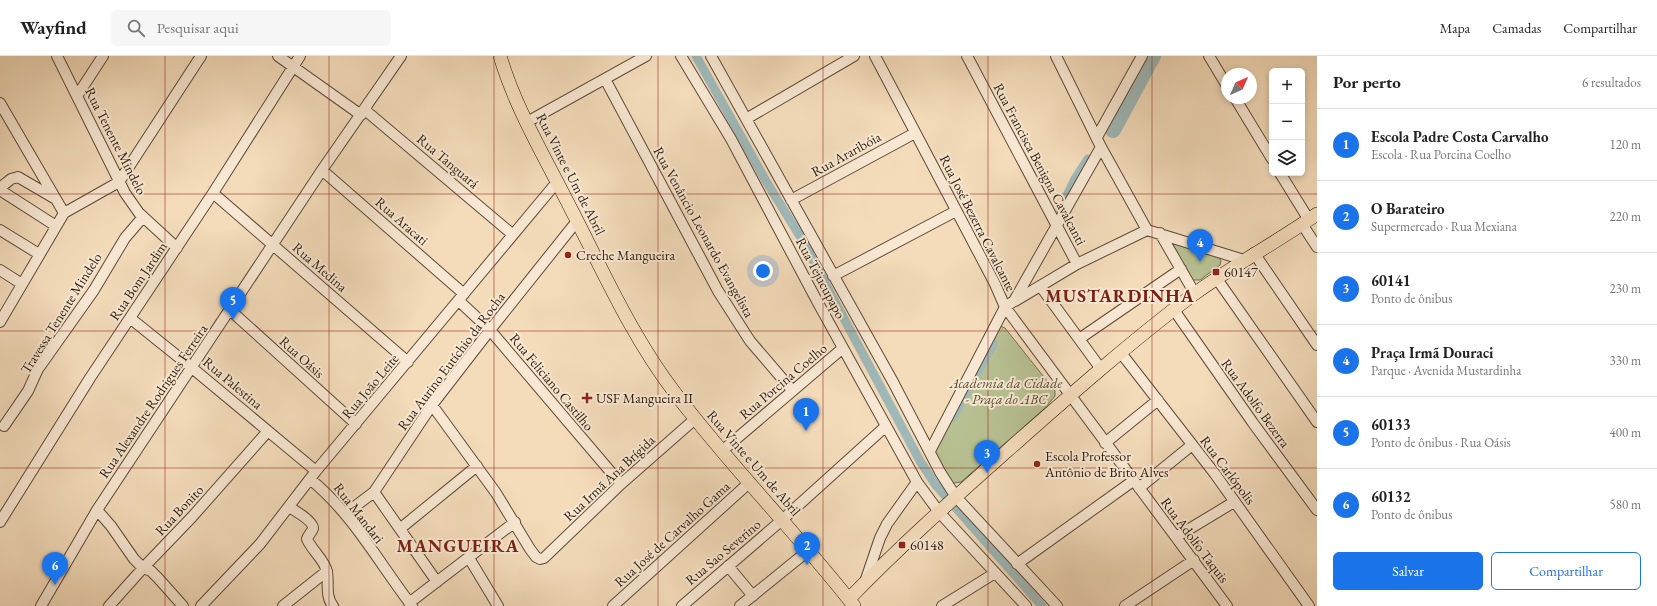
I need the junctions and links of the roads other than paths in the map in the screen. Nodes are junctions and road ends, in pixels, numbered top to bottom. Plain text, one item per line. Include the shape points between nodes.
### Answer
1 (57, 56) edge
2 (103, 56) edge
3 (201, 56) edge
4 (278, 56) edge
5 (300, 56) edge
6 (401, 56) edge
7 (500, 56) edge
8 (646, 56) edge
9 (681, 56) edge
10 (711, 56) edge
11 (854, 56) edge
12 (875, 56) edge
13 (967, 56) edge
14 (1056, 56) edge
15 (1142, 56) edge
16 (1209, 56) edge
17 (293, 66) junction
18 (1221, 76) edge
19 (605, 79) junction
20 (77, 96) junction
21 (0, 103) edge
22 (1238, 104) edge
23 (363, 112) junction
24 (746, 119) junction
25 (527, 122) junction
26 (915, 133) junction
27 (1099, 142) junction
28 (1269, 155) edge
29 (322, 170) junction
30 (1282, 176) edge
31 (119, 182) junction
32 (557, 182) junction
33 (0, 189) edge
34 (213, 194) junction
35 (55, 199) junction
36 (791, 200) junction
37 (956, 211) junction
38 (64, 213) junction
39 (143, 217) junction
40 (1309, 219) edge
41 (578, 221) junction
42 (56, 226) junction
43 (1056, 226) junction
44 (0, 230) edge
45 (1147, 230) junction
46 (1160, 233) junction
47 (512, 234) junction
48 (274, 244) junction
49 (1317, 247) edge
50 (177, 248) junction
51 (39, 254) junction
52 (1249, 256) junction
53 (1077, 264) junction
54 (1181, 269) junction
55 (0, 270) edge
56 (833, 276) junction
57 (1217, 279) junction
58 (22, 284) junction
59 (1040, 287) junction
60 (1195, 294) junction
61 (461, 297) junction
62 (1014, 301) junction
63 (1005, 307) junction
64 (230, 310) junction
65 (1174, 310) junction
66 (1, 316) edge
67 (130, 318) junction
68 (490, 330) junction
69 (1079, 339) junction
70 (1317, 346) edge
71 (843, 348) junction
72 (1121, 353) junction
73 (408, 362) junction
74 (191, 367) junction
75 (1101, 369) junction
76 (792, 390) junction
77 (1070, 395) junction
78 (1158, 400) junction
79 (432, 405) junction
80 (695, 419) junction
81 (1317, 422) edge
82 (356, 424) junction
83 (4, 426) dead end
84 (886, 427) junction
85 (268, 431) junction
86 (1105, 443) junction
87 (1192, 445) junction
88 (722, 450) junction
89 (930, 451) junction
90 (478, 466) junction
91 (313, 475) junction
92 (750, 482) junction
93 (917, 482) junction
94 (621, 484) junction
95 (1136, 485) junction
96 (374, 492) junction
97 (955, 498) junction
98 (1234, 502) junction
99 (289, 507) junction
100 (97, 510) junction
101 (1317, 510) edge
102 (940, 511) junction
103 (345, 514) junction
104 (782, 520) junction
105 (0, 522) edge
106 (515, 522) junction
107 (400, 528) junction
108 (1176, 537) junction
109 (809, 550) junction
110 (469, 558) junction
111 (1194, 560) junction
112 (1017, 564) junction
113 (728, 566) junction
114 (143, 568) junction
115 (327, 571) junction
116 (995, 574) junction
117 (437, 582) junction
118 (865, 582) junction
119 (753, 596) junction
120 (410, 604) edge
121 (848, 604) edge
122 (329, 605) edge
123 (685, 605) edge
124 (41, 606) edge
125 (109, 606) edge
126 (183, 606) edge
127 (201, 606) edge
128 (283, 606) edge
129 (498, 606) edge
130 (613, 606) edge
131 (740, 606) edge
132 (942, 606) edge
133 (1026, 606) edge
134 (1057, 606) edge
135 (1125, 606) edge
136 (1227, 606) edge
137 (1310, 606) edge

1 - 20 street, Rua Tenente Mindelo
2 - 20 street
3 - 31 street
4 - 17 street, Rua Tanguará
5 - 17 street, Rua Bom Jardim
6 - 23 street, Rua Alexandre Rodrigues Ferreira
7 - 25 main road, Rua Vinte e Um de Abril via 507,79
8 - 19 street
9 - 71 street, Rua Tejucupapo via 731,139
10 - 24 street, Rua Tejucupapo
11 - 24 street
12 - 26 street, Rua José Bezerra Cavalcante
13 - 43 street, Rua Francisca Benigna Cavalcanti
14 - 27 street
15 - 27 street
16 - 18 street
17 - 23 street, Rua Tanguará
17 - 34 street, Rua Bom Jardim
19 - 25 street
19 - 76 street, Rua Venâncio Leonardo Evangelista via 736,321
20 - 31 street, Rua Tenente Mindelo
21 - 35 street
22 - 28 street
23 - 29 street, Rua Alexandre Rodrigues Ferreira
23 - 47 street, Rua Tanguará
24 - 36 street, Rua Tejucupapo
25 - 32 main road, Rua Vinte e Um de Abril
26 - 36 street, Rua Araribóia
26 - 37 street, Rua José Bezerra Cavalcante
27 - 43 street
27 - 45 street
29 - 48 street, Rua Alexandre Rodrigues Ferreira
29 - 61 street, Rua Aracati
30 - 40 street
31 - 38 street
31 - 39 street, Rua Tenente Mindelo
32 - 41 main road, Rua Vinte e Um de Abril
32 - 47 street, Rua João Leite
33 - 35 street via 11,179 18,177
33 - 42 street
34 - 48 street, Rua Medina
34 - 50 street, Rua Bom Jardim
35 - 38 street
36 - 56 street, Rua Tejucupapo
37 - 56 street
37 - 63 street, Rua José Bezerra Cavalcante
38 - 42 street
39 - 50 street, Rua Tenente Mindelo
39 - 83 street, Travessa Tenente Mindelo via 124,238 94,290 38,369 28,391
40 - 49 street
40 - 52 main road
41 - 68 street, Rua Aurino Eutíchio da Rocha
41 - 80 main road, Rua Vinte e Um de Abril via 645,350
42 - 51 street
43 - 53 street, Rua Francisca Benigna Cavalcanti
43 - 62 street
44 - 51 street
45 - 46 street
45 - 53 street
46 - 52 street
46 - 54 street
47 - 61 street, Rua João Leite
48 - 64 street, Rua Alexandre Rodrigues Ferreira
48 - 73 street, Rua Medina
50 - 67 street, Rua Bom Jardim
51 - 58 street
52 - 57 main road
52 - 70 street
53 - 59 street
54 - 60 street
54 - 69 street
55 - 58 street
56 - 89 street, Rua Tejucupapo
57 - 60 main road
57 - 81 street
58 - 66 street
59 - 62 street
59 - 69 street
60 - 65 main road
61 - 68 street, Rua Feliciano Castilho
61 - 73 street, Rua João Leite
62 - 63 street
63 - 77 street, Rua José Bezerra Cavalcante
63 - 89 street
64 - 74 street, Rua Alexandre Rodrigues Ferreira
64 - 82 street, Rua Oásis
65 - 72 main road
65 - 101 street, Rua Adolfo Bezerra
67 - 74 street, Rua Palestina
67 - 105 street, Rua Bom Jardim
68 - 79 street, Rua Aurino Eutíchio da Rocha
68 - 94 street, Rua Feliciano Castilho
69 - 75 street
71 - 76 street, Rua Porcina Coelho
71 - 84 street, Rua Tejucupapo
72 - 75 main road
72 - 78 street, Rua Carlópolis
73 - 82 street, Rua João Leite
74 - 85 street, Rua Palestina
74 - 100 street, Rua Alexandre Rodrigues Ferreira
75 - 77 main road
76 - 88 street, Rua Porcina Coelho
77 - 86 street, Rua Adolfo Taquis
77 - 97 main road
78 - 86 street
78 - 87 street, Rua Carlópolis
79 - 90 street
79 - 96 street, Rua Aurino Eutíchio da Rocha
80 - 88 main road, Rua Vinte e Um de Abril
80 - 94 street, Rua Irmã Ana Brígida
82 - 91 street, Rua João Leite
84 - 93 street, Rua Tejucupapo
84 - 104 street, Rua Sao Severino
85 - 91 street, Rua Palestina
85 - 114 street, Rua Bonito
86 - 95 street, Rua Adolfo Taquis
87 - 95 street
87 - 98 street, Rua Carlópolis
88 - 92 main road, Rua Vinte e Um de Abril
89 - 97 street, Rua Tejucupapo
90 - 106 street
90 - 107 street, Rua Mandari
91 - 99 street, Rua João Leite
91 - 103 street, Rua Mandari
92 - 104 main road, Rua Vinte e Um de Abril
92 - 130 street, Rua José de Carvalho Gama
93 - 102 street, Rua Tejucupapo
93 - 118 street via 887,524
94 - 106 street, Rua Irmã Ana Brígida via 544,558 540,559 533,554
95 - 108 street, Rua Adolfo Taquis
95 - 112 street
96 - 103 street, Rua Aurino Eutíchio da Rocha
96 - 107 street
97 - 102 main road
97 - 112 street, Rua Tejucupapo
98 - 108 street
98 - 137 street, Rua Carlópolis
99 - 115 street via 311,523 313,528 307,539
99 - 127 street, Rua João Leite via 260,544
100 - 114 street
100 - 124 street, Rua Alexandre Rodrigues Ferreira
102 - 116 street, Rua Tejucupapo
102 - 118 main road
103 - 120 street, Rua Mandari
104 - 109 main road, Rua Vinte e Um de Abril
104 - 113 street, Rua Sao Severino
106 - 110 street
107 - 117 street
108 - 111 street, Rua Adolfo Taquis
109 - 119 street
109 - 121 main road, Rua Vinte e Um de Abril
110 - 117 street
110 - 129 street
111 - 135 street
111 - 136 street, Rua Adolfo Taquis
112 - 134 street, Rua Tejucupapo
113 - 119 street
113 - 123 street, Rua Sao Severino
114 - 125 street, Rua Bonito
114 - 126 street via 158,578
115 - 122 street
115 - 128 street
116 - 132 street
116 - 133 street, Rua Tejucupapo
117 - 120 street
118 - 121 main road
119 - 131 street

